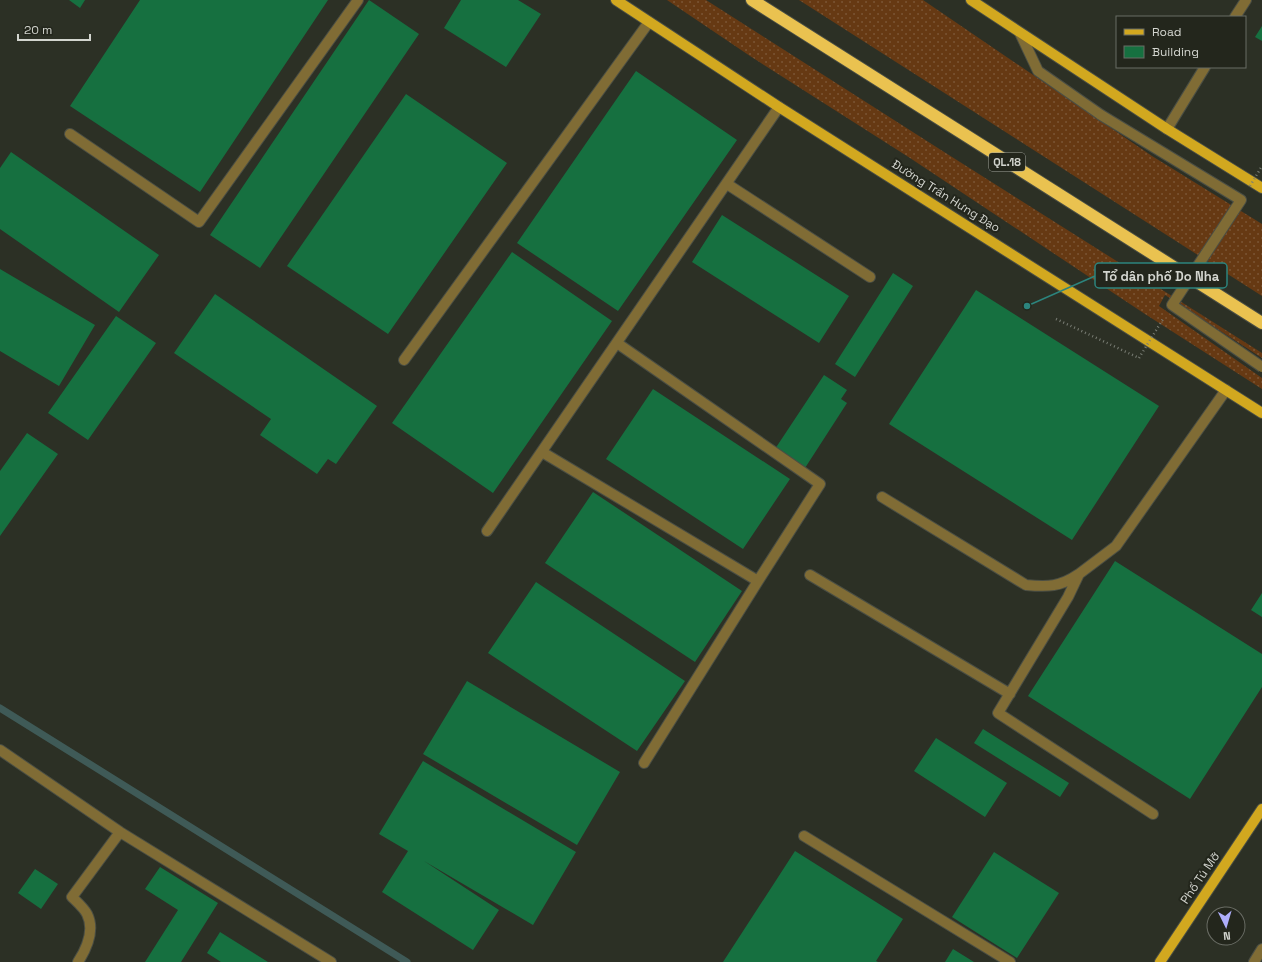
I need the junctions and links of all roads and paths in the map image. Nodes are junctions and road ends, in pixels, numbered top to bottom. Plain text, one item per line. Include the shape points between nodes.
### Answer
1 (358, 0) edge
2 (616, 0) edge
3 (752, 0) edge
4 (971, 0) edge
5 (1246, 0) edge
6 (1236, 16) edge
7 (649, 22) junction
8 (1020, 33) junction
9 (1204, 68) edge
10 (779, 108) junction
11 (1167, 129) junction
12 (70, 134) dead end
13 (1262, 166) edge
14 (727, 184) junction
15 (1262, 188) edge
16 (1241, 200) junction
17 (870, 277) dead end
18 (1172, 305) junction
19 (1056, 319) dead end
20 (1262, 323) edge
21 (617, 343) junction
22 (404, 360) dead end
23 (1262, 367) edge
24 (1226, 390) junction
25 (1262, 413) edge
26 (542, 452) junction
27 (882, 497) dead end
28 (487, 531) dead end
29 (1080, 574) junction
30 (810, 575) dead end
31 (758, 580) junction
32 (1010, 694) junction
33 (0, 750) edge
34 (644, 763) dead end
35 (1262, 809) edge
36 (1153, 814) dead end
37 (120, 832) junction
38 (804, 836) dead end
39 (1262, 949) edge
40 (78, 962) edge
41 (332, 962) edge
42 (1010, 962) edge
43 (1160, 962) edge
44 (1254, 962) edge

1 - 12 street via 199,222
2 - 7 main road, Đường Trần Hưng Đạo
3 - 20 highway, QL.18
4 - 8 main road
5 - 6 street
7 - 10 main road, Đường Trần Hưng Đạo
7 - 22 street
8 - 11 main road
8 - 16 street, bridge via 1038,71 1101,115
9 - 11 street
10 - 14 street
10 - 24 main road, Đường Trần Hưng Đạo
11 - 15 main road
13 - 16 path, bridge
14 - 17 street
14 - 21 street
16 - 18 street, bridge
18 - 19 path, bridge via 1138,358
18 - 23 street, bridge
21 - 26 street
21 - 31 street via 820,484
24 - 25 main road, Đường Trần Hưng Đạo
24 - 29 street via 1116,546
26 - 28 street
26 - 31 street
27 - 29 street via 1026,585 1059,585
29 - 32 street
30 - 32 street
31 - 34 street
32 - 36 street via 998,713
33 - 37 street
35 - 43 main road, Phố Tú Mỡ
37 - 40 street via 72,897 87,914 91,932
37 - 41 street
38 - 42 street
39 - 44 street

